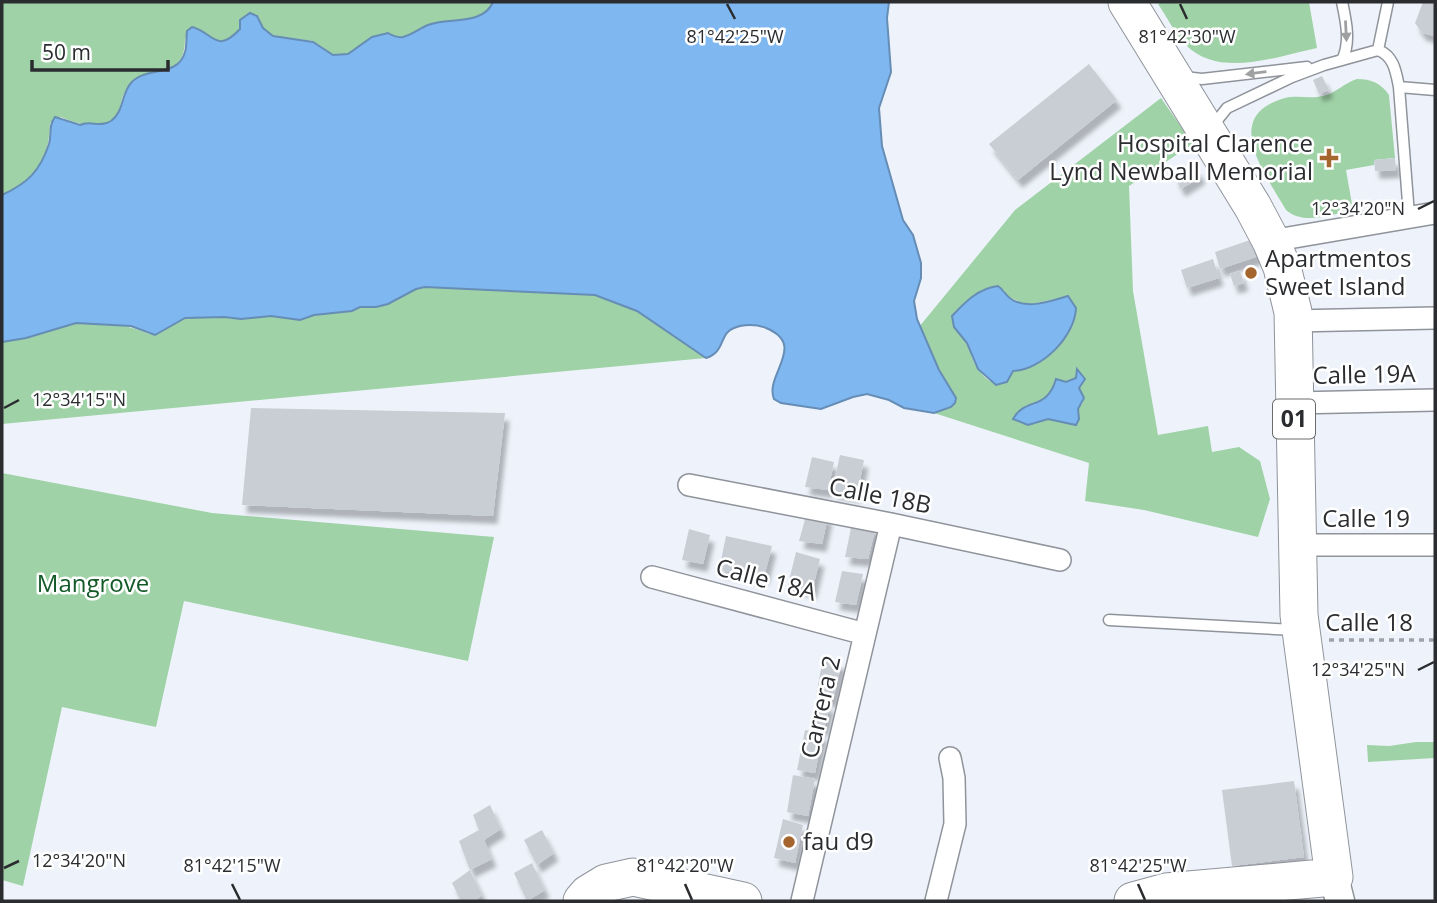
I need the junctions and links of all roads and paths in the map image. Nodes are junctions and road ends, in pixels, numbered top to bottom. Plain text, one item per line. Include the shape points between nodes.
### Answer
1 (1127, 2) edge
2 (1342, 2) edge
3 (1388, 2) edge
4 (1378, 50) junction
5 (1342, 60) junction
6 (1324, 65) junction
7 (1175, 76) junction
8 (1399, 88) junction
9 (1435, 90) edge
10 (1209, 132) junction
11 (1435, 213) edge
12 (1409, 215) junction
13 (1271, 240) junction
14 (1435, 318) edge
15 (1293, 321) junction
16 (1435, 400) edge
17 (1294, 403) junction
18 (689, 485) dead end
19 (891, 524) junction
20 (1297, 545) junction
21 (1435, 545) edge
22 (1060, 560) dead end
23 (653, 577) dead end
24 (1109, 620) dead end
25 (865, 634) junction
26 (1301, 636) junction
27 (1435, 640) edge
28 (950, 758) dead end
29 (621, 889) edge
30 (1337, 889) edge
31 (582, 901) edge
32 (743, 901) edge
33 (802, 901) edge
34 (936, 901) edge
35 (1133, 901) edge

1 - 7 highway, 01
2 -> 5 lane via 1347,37
3 - 4 lane
4 - 5 lane
4 - 8 lane via 1391,59
5 - 6 lane
6 -> 7 lane via 1202,79
6 - 10 lane via 1227,108
7 - 10 highway, 01
8 - 9 lane
8 - 12 lane
10 - 13 highway, 01
11 - 12 street
12 - 13 street
13 - 15 highway, 01 via 1282,267
14 - 15 street
15 - 17 highway, 01
16 - 17 street, Calle 19A
17 - 20 highway, 01
18 - 19 street, Calle 18B
19 - 22 street, Calle 18B
19 - 25 street, Carrera 2
20 - 21 street, Calle 19
20 - 26 highway, 01
23 - 25 street, Calle 18A
24 - 26 lane
25 - 33 street, Carrera 2
26 - 27 path, Calle 18
26 - 30 highway, 01
28 - 34 street via 955,824
29 - 31 highway via 606,883
29 - 32 highway
30 - 35 highway, 01 via 1166,892

